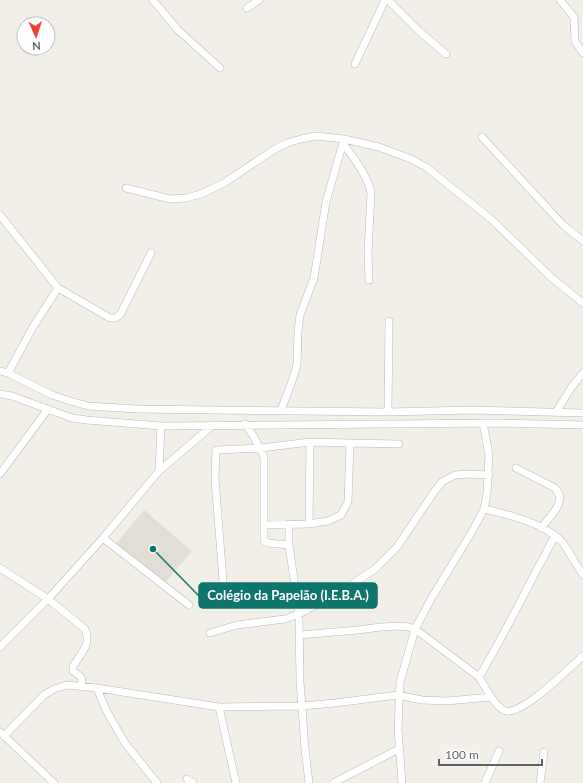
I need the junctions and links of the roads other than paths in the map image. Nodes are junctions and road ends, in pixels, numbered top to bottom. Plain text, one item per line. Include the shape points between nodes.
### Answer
1 (153, 0) edge
2 (259, 0) edge
3 (386, 0) edge
4 (560, 0) edge
5 (247, 8) dead end
6 (583, 53) edge
7 (446, 54) dead end
8 (355, 64) dead end
9 (220, 68) dead end
10 (482, 137) dead end
11 (344, 141) junction
12 (126, 188) dead end
13 (0, 215) edge
14 (583, 241) edge
15 (151, 253) dead end
16 (370, 280) dead end
17 (58, 288) junction
18 (583, 303) edge
19 (388, 321) dead end
20 (4, 372) edge
21 (583, 373) edge
22 (0, 394) edge
23 (48, 409) junction
24 (280, 410) junction
25 (388, 412) junction
26 (556, 412) junction
27 (583, 413) edge
28 (246, 424) junction
29 (483, 424) junction
30 (213, 425) junction
31 (583, 425) edge
32 (161, 426) junction
33 (310, 442) junction
34 (350, 443) junction
35 (399, 444) dead end
36 (261, 448) junction
37 (516, 468) dead end
38 (159, 472) junction
39 (0, 474) edge
40 (489, 475) junction
41 (484, 509) junction
42 (289, 524) junction
43 (309, 524) junction
44 (264, 525) junction
45 (541, 528) junction
46 (555, 536) junction
47 (103, 538) junction
48 (289, 545) junction
49 (0, 568) edge
50 (583, 575) edge
51 (224, 593) dead end
52 (48, 599) junction
53 (189, 605) dead end
54 (299, 614) junction
55 (415, 629) junction
56 (210, 633) dead end
57 (300, 635) junction
58 (0, 647) edge
59 (583, 656) edge
60 (479, 678) junction
61 (80, 686) junction
62 (97, 688) junction
63 (398, 695) junction
64 (491, 697) junction
65 (302, 706) junction
66 (219, 707) junction
67 (2, 734) edge
68 (399, 749) junction
69 (499, 751) dead end
70 (544, 752) dead end
71 (54, 783) edge
72 (156, 783) edge
73 (236, 783) edge
74 (309, 783) edge
75 (333, 783) edge
76 (402, 783) edge
77 (485, 783) edge
78 (540, 783) edge

1 - 9 street via 177,29
2 - 5 street
3 - 7 street
3 - 8 street
4 - 6 street via 574,16 575,41
10 - 14 street via 563,225
11 - 12 street via 316,136 287,143 224,183 202,194 186,198 170,199
11 - 16 street via 363,172 371,192 368,253
11 - 18 street via 379,147 426,167 491,219 552,279
11 - 24 street via 326,202 314,278 300,315 297,365
13 - 17 street
15 - 17 street via 120,315 116,318 110,318
17 - 20 street
19 - 25 street
20 - 24 street via 52,395 88,406
21 - 26 street
22 - 23 street
23 - 32 street via 72,418
23 - 39 street
24 - 25 street
25 - 26 street
26 - 27 street
28 - 29 street
28 - 30 street
28 - 36 street
29 - 31 street
29 - 40 street via 489,455
30 - 32 street
30 - 38 street
32 - 38 street
33 - 34 street
33 - 36 street
33 - 43 street
34 - 35 street
34 - 43 street via 348,502 345,510 334,519
36 - 44 street via 264,456
36 - 51 street via 215,451
37 - 45 street via 555,488 559,493 559,504
38 - 47 street
40 - 41 street
40 - 54 street via 455,475 442,482 397,548 375,569 337,594
41 - 45 street
41 - 55 street
42 - 43 street
42 - 44 street
42 - 48 street
44 - 48 street via 264,541
45 - 46 street
46 - 50 street
46 - 60 street
47 - 52 street
47 - 53 street
48 - 54 street
49 - 52 street
52 - 58 street
52 - 61 street via 79,623 88,636 87,643 73,667 73,671 82,678
54 - 56 street via 285,619 237,625
54 - 57 street
55 - 57 street via 399,626
55 - 60 street
55 - 63 street
57 - 65 street
59 - 64 street via 528,703 511,711 498,706
60 - 64 street
61 - 62 street
61 - 67 street via 67,685 44,695
62 - 66 street
62 - 72 street via 125,743
63 - 64 street via 422,700 447,701
63 - 65 street
63 - 68 street
65 - 66 street
65 - 74 street
66 - 73 street
67 - 71 street
68 - 75 street
68 - 76 street
69 - 77 street
70 - 78 street

